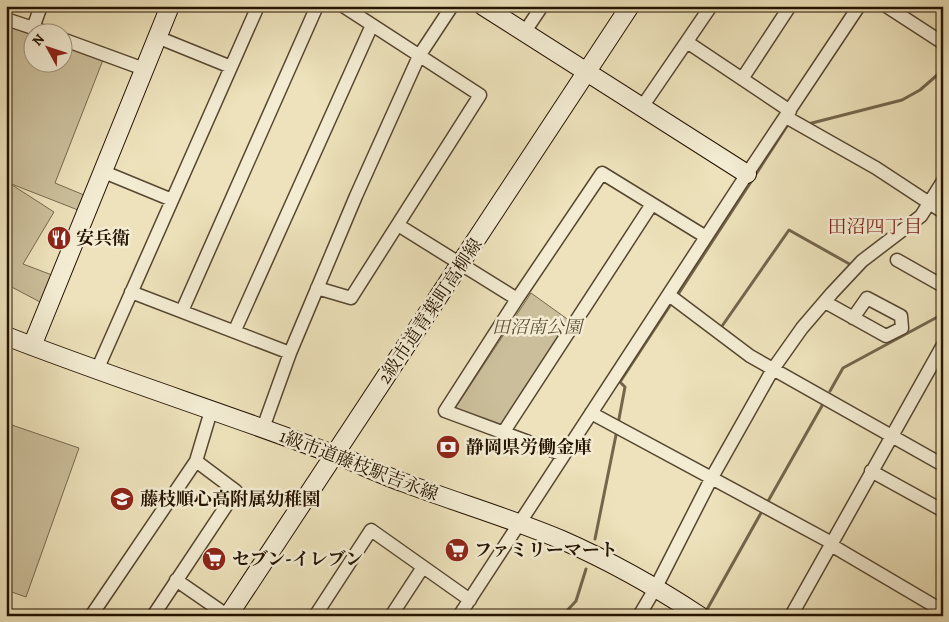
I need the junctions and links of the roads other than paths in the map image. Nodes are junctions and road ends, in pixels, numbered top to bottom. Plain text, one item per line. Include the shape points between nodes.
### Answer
1 (41, 6) edge
2 (170, 6) edge
3 (258, 6) edge
4 (318, 6) edge
5 (343, 6) edge
6 (452, 6) edge
7 (484, 6) edge
8 (542, 6) edge
9 (630, 6) edge
10 (712, 6) edge
11 (790, 6) edge
12 (859, 6) edge
13 (886, 6) edge
14 (6, 19) edge
15 (40, 22) edge
16 (22, 24) edge
17 (372, 25) junction
18 (524, 33) junction
19 (157, 37) junction
20 (688, 42) junction
21 (72, 43) edge
22 (943, 43) edge
23 (419, 56) junction
24 (231, 67) junction
25 (144, 69) junction
26 (587, 72) junction
27 (742, 79) junction
28 (642, 107) junction
29 (790, 116) junction
30 (104, 172) junction
31 (747, 174) junction
32 (943, 181) edge
33 (172, 200) junction
34 (652, 204) junction
35 (930, 204) junction
36 (943, 212) edge
37 (398, 225) junction
38 (706, 237) junction
39 (897, 260) dead end
40 (461, 264) junction
41 (943, 286) edge
42 (318, 288) junction
43 (131, 292) junction
44 (673, 298) junction
45 (517, 299) junction
46 (825, 302) junction
47 (182, 311) junction
48 (853, 318) dead end
49 (235, 330) junction
50 (6, 336) edge
51 (943, 345) edge
52 (32, 346) junction
53 (290, 353) junction
54 (773, 369) junction
55 (97, 370) junction
56 (211, 410) junction
57 (591, 413) junction
58 (263, 428) junction
59 (503, 433) junction
60 (891, 436) junction
61 (335, 454) junction
62 (564, 455) junction
63 (196, 461) junction
64 (943, 465) edge
65 (872, 471) junction
66 (711, 479) junction
67 (940, 509) dead end
68 (518, 523) junction
69 (831, 544) junction
70 (423, 567) junction
71 (176, 580) junction
72 (656, 587) junction
73 (470, 600) junction
74 (943, 611) edge
75 (700, 615) edge
76 (91, 616) edge
77 (153, 616) edge
78 (228, 616) edge
79 (315, 616) edge
80 (391, 616) edge
81 (459, 616) edge
82 (639, 616) edge
83 (791, 616) edge

1 - 15 street
2 - 19 street
3 - 24 street
4 - 47 street
5 - 17 street
6 - 23 street
7 - 18 street
8 - 18 street
9 - 26 street, 2級市道青葉町高柳線
10 - 20 street
11 - 27 street
12 - 29 street
13 - 22 street
14 - 16 street
17 - 23 street
17 - 49 street
18 - 26 street
19 - 24 street
19 - 25 street
20 - 27 street
20 - 28 street
21 - 25 street
23 - 37 street via 480,95
23 - 42 street
24 - 33 street
25 - 30 street
26 - 28 street
26 - 40 street, 2級市道青葉町高柳線
27 - 29 street
28 - 31 street
29 - 31 street
29 - 35 street
30 - 33 street
30 - 52 street
31 - 38 street
32 - 35 street
33 - 43 street
34 - 38 street
34 - 45 street via 602,173
34 - 59 street
35 - 36 street
35 - 46 street via 920,216 862,261
37 - 40 street
37 - 42 street via 351,298
38 - 44 street
39 - 41 street
40 - 45 street
40 - 61 street, 2級市道青葉町高柳線
42 - 53 street
43 - 47 street
43 - 55 street
44 - 54 street via 750,356
44 - 57 street
45 - 59 street via 445,411
46 - 48 street
46 - 54 street
47 - 49 street
49 - 53 street
50 - 52 street, 1級市道藤枝駅吉永線
51 - 60 street
52 - 55 street, 1級市道藤枝駅吉永線
53 - 58 street
54 - 60 street
54 - 66 street
55 - 56 street, 1級市道藤枝駅吉永線
56 - 58 street, 1級市道藤枝駅吉永線
56 - 63 street
57 - 62 street
57 - 66 street
58 - 61 street, 1級市道藤枝駅吉永線
59 - 62 street
60 - 64 street
60 - 65 street
61 - 68 street, 1級市道藤枝駅吉永線 via 401,482
61 - 78 street, 2級市道青葉町高柳線
62 - 68 street
63 - 71 street via 236,491
63 - 76 street
65 - 67 street
65 - 69 street
66 - 69 street
66 - 72 street
68 - 72 street, 1級市道藤枝駅吉永線 via 600,558
68 - 73 street
69 - 74 street
69 - 83 street
70 - 73 street
70 - 79 street via 371,530
70 - 80 street
71 - 77 street
71 - 78 street
72 - 75 street, 1級市道藤枝駅吉永線
72 - 82 street
73 - 81 street

